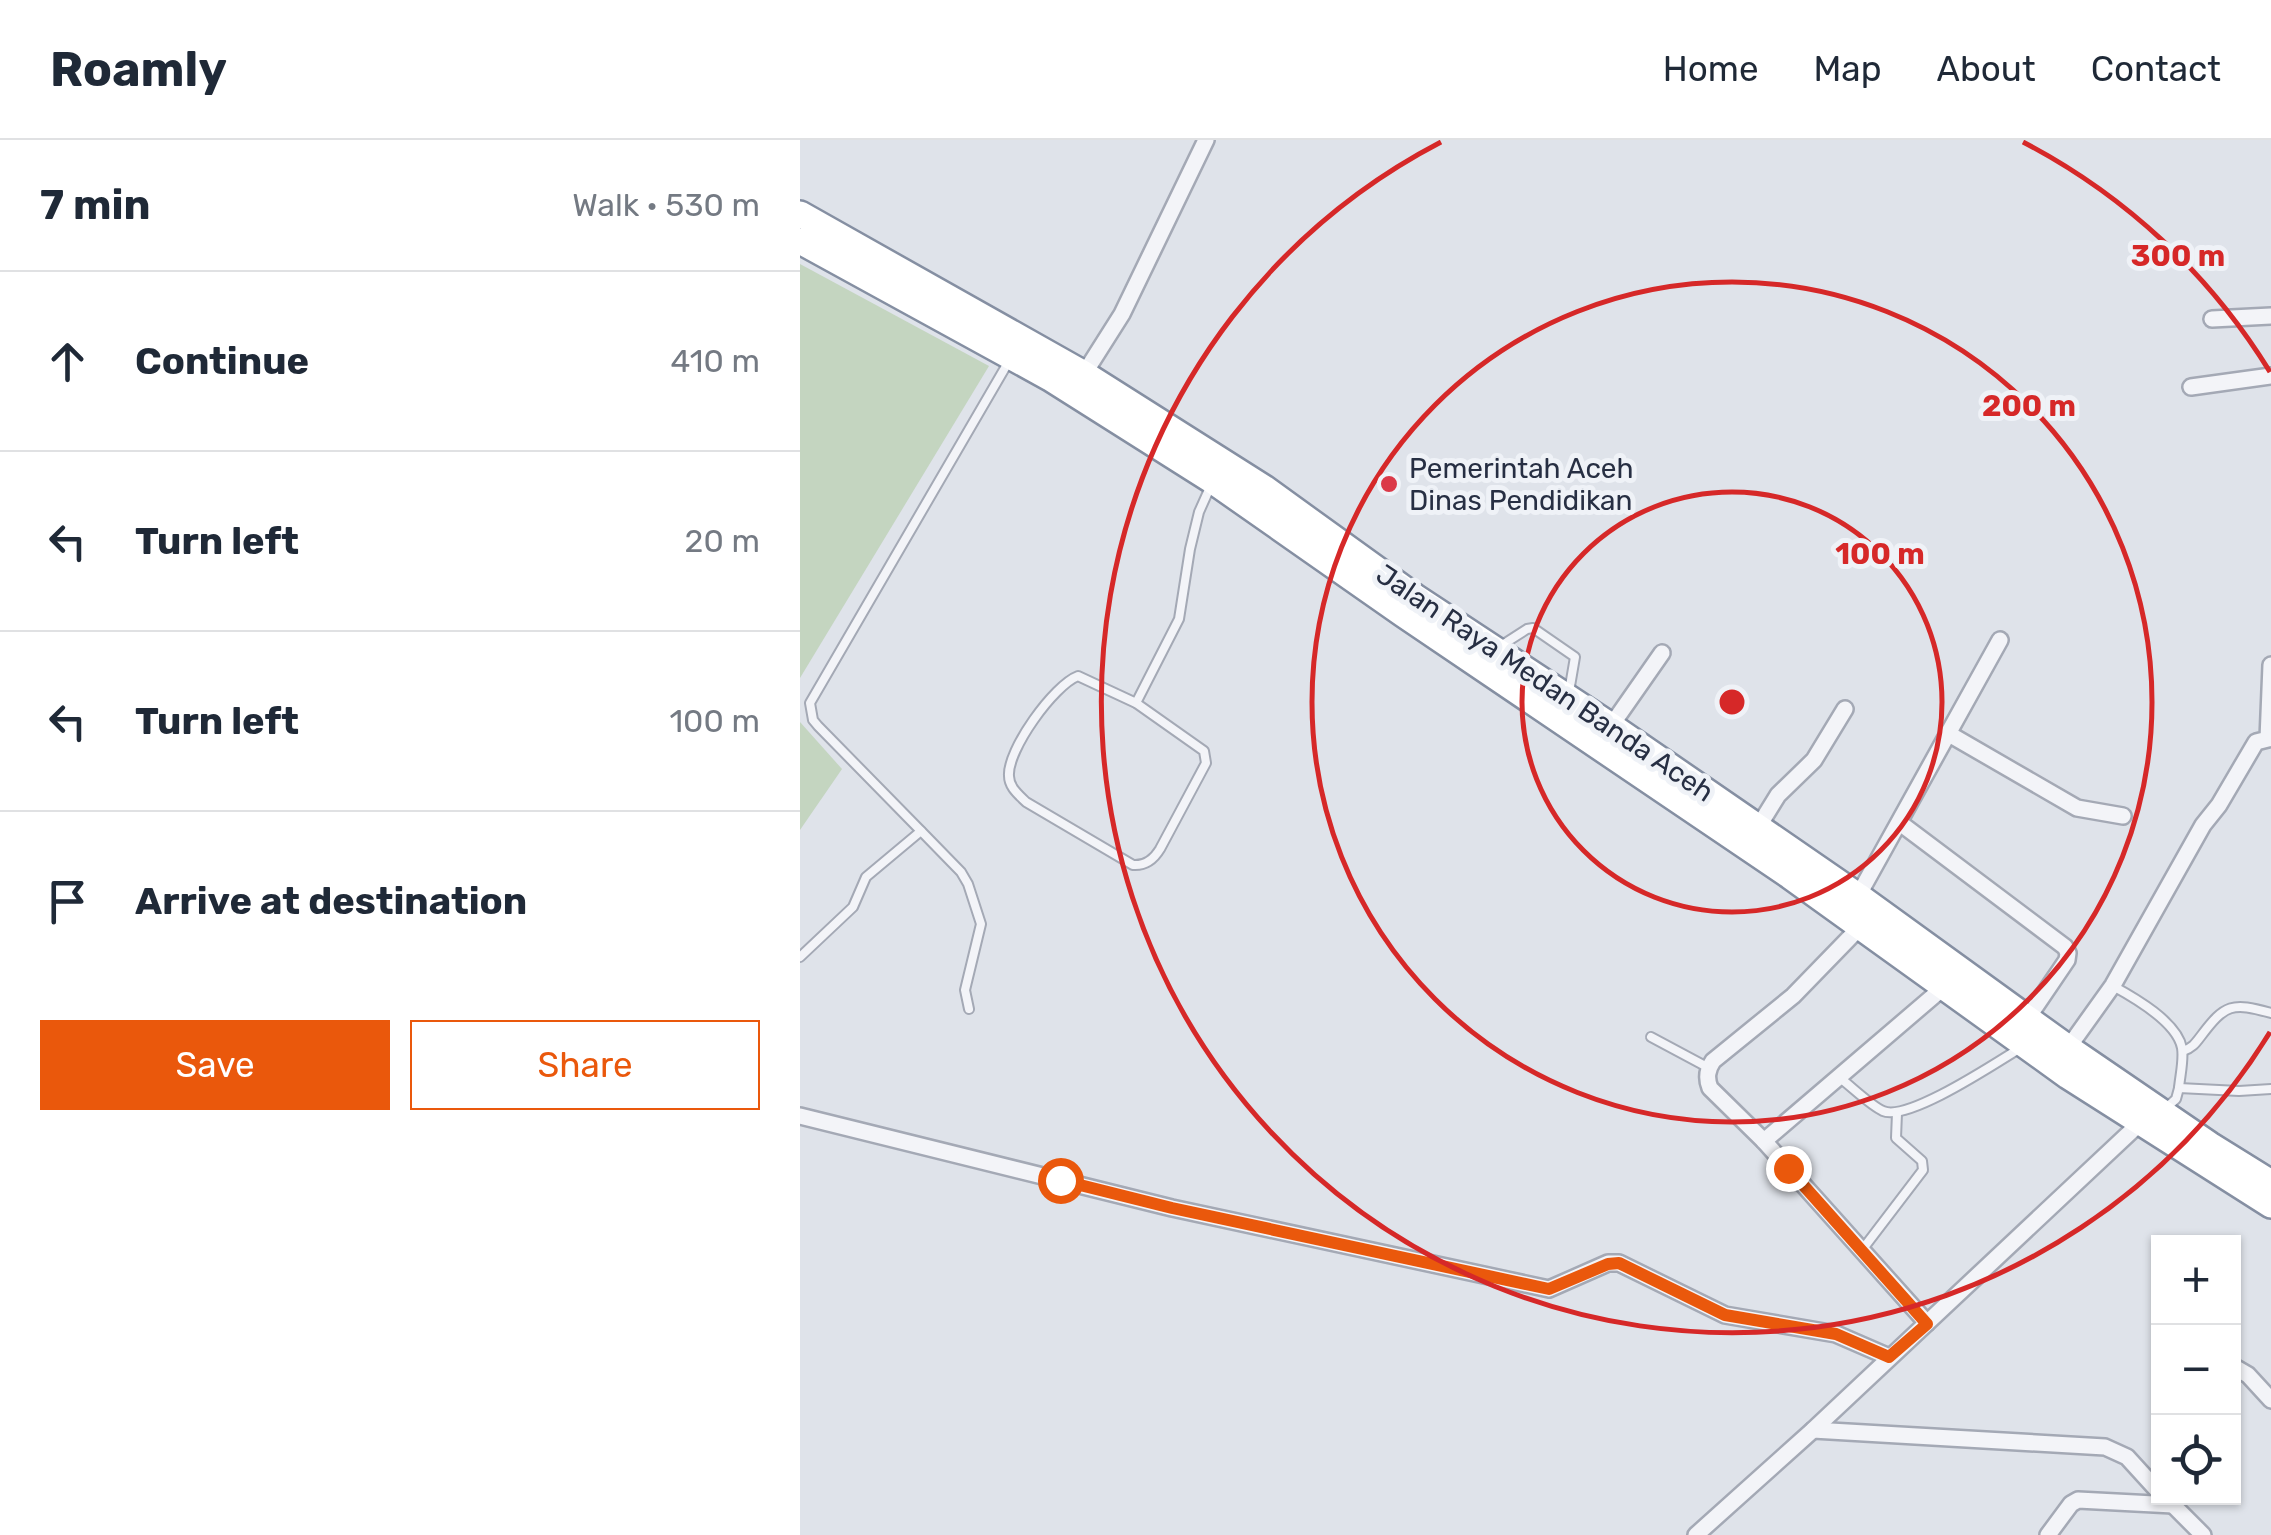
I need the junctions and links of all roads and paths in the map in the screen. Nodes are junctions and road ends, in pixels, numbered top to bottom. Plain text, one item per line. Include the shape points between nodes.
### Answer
1 (1206, 140) edge
2 (800, 214) edge
3 (800, 240) edge
4 (2212, 319) dead end
5 (2271, 319) edge
6 (2271, 334) edge
7 (1012, 357) junction
8 (1084, 374) junction
9 (2271, 376) edge
10 (2191, 387) dead end
11 (1213, 480) junction
12 (1409, 605) junction
13 (2000, 640) dead end
14 (1495, 650) junction
15 (1662, 653) dead end
16 (2271, 665) edge
17 (1568, 698) junction
18 (1136, 703) junction
19 (1845, 709) dead end
20 (1610, 726) junction
21 (1949, 734) junction
22 (2269, 740) edge
23 (1670, 782) junction
24 (2123, 816) dead end
25 (1900, 823) junction
26 (1757, 828) junction
27 (921, 830) junction
28 (1858, 896) junction
29 (1861, 926) junction
30 (800, 957) edge
31 (2113, 986) junction
32 (1944, 987) junction
33 (969, 1010) dead end
34 (2271, 1013) edge
35 (2012, 1018) junction
36 (1651, 1038) dead end
37 (2025, 1046) junction
38 (2068, 1048) junction
39 (2183, 1052) junction
40 (1709, 1068) junction
41 (1840, 1078) junction
42 (2180, 1088) junction
43 (2271, 1089) edge
44 (1897, 1113) junction
45 (800, 1116) edge
46 (2151, 1118) junction
47 (1764, 1140) junction
48 (2271, 1183) edge
49 (2271, 1206) edge
50 (1862, 1250) junction
51 (1927, 1324) junction
52 (1889, 1357) junction
53 (2241, 1370) edge
54 (2271, 1400) edge
55 (1813, 1430) junction
56 (2151, 1483) edge
57 (2151, 1502) edge
58 (2172, 1505) edge
59 (1696, 1535) edge
60 (2048, 1535) edge
61 (2203, 1535) edge

1 - 8 street via 1122,314
2 - 8 highway, Jalan Raya Medan Banda Aceh
3 - 7 highway, Jalan Raya Medan Banda Aceh
4 - 5 street
5 - 6 street
7 - 11 highway, Jalan Raya Medan Banda Aceh
7 - 27 lane via 810,703 818,726
8 - 12 highway, Jalan Raya Medan Banda Aceh via 1264,488
9 - 10 street
11 - 12 highway, Jalan Raya Medan Banda Aceh
11 - 18 lane via 1190,549 1180,619
12 - 14 highway, Jalan Raya Medan Banda Aceh
12 - 23 highway, Jalan Raya Medan Banda Aceh
13 - 21 street
14 - 17 highway, Jalan Raya Medan Banda Aceh
14 - 17 lane via 1536,629 1574,657
15 - 20 street
16 - 22 street
17 - 20 highway, Jalan Raya Medan Banda Aceh
18 - 18 lane via 1206,756 1156,856 1140,865 1026,802 1008,778 1039,710 1067,680 1078,676
19 - 26 street via 1814,760 1778,795
20 - 23 highway, Jalan Raya Medan Banda Aceh
21 - 24 street via 2077,808
21 - 25 street
22 - 31 street via 2256,742
23 - 26 highway, Jalan Raya Medan Banda Aceh
23 - 29 highway, Jalan Raya Medan Banda Aceh
25 - 28 street
25 - 35 street via 2065,947 2067,960
26 - 28 highway, Jalan Raya Medan Banda Aceh
27 - 30 lane via 866,877 853,907
27 - 33 lane via 961,872 981,924 965,990
28 - 35 highway, Jalan Raya Medan Banda Aceh
29 - 32 highway, Jalan Raya Medan Banda Aceh
29 - 40 street
31 - 38 street
31 - 39 lane via 2171,1027
32 - 35 highway, Jalan Raya Medan Banda Aceh
32 - 41 street
34 - 39 lane via 2224,1009
35 - 37 highway, Jalan Raya Medan Banda Aceh
35 - 38 highway, Jalan Raya Medan Banda Aceh
36 - 40 lane
37 - 44 lane
37 - 46 highway, Jalan Raya Medan Banda Aceh
38 - 46 highway, Jalan Raya Medan Banda Aceh
39 - 42 lane
40 - 47 street via 1710,1088
41 - 44 lane via 1884,1111
41 - 47 street
42 - 43 lane
42 - 46 lane
44 - 50 lane via 1896,1138 1922,1161 1923,1170
45 - 52 street via 1172,1208 1549,1289 1619,1263 1725,1315 1836,1334
46 - 48 highway, Jalan Raya Medan Banda Aceh
46 - 49 highway, Jalan Raya Medan Banda Aceh
46 - 51 street
47 - 50 street
50 - 51 street
51 - 52 street
52 - 55 street
53 - 54 street
55 - 56 street via 2105,1447 2126,1457
55 - 59 street
57 - 60 street via 2078,1500
58 - 61 street

